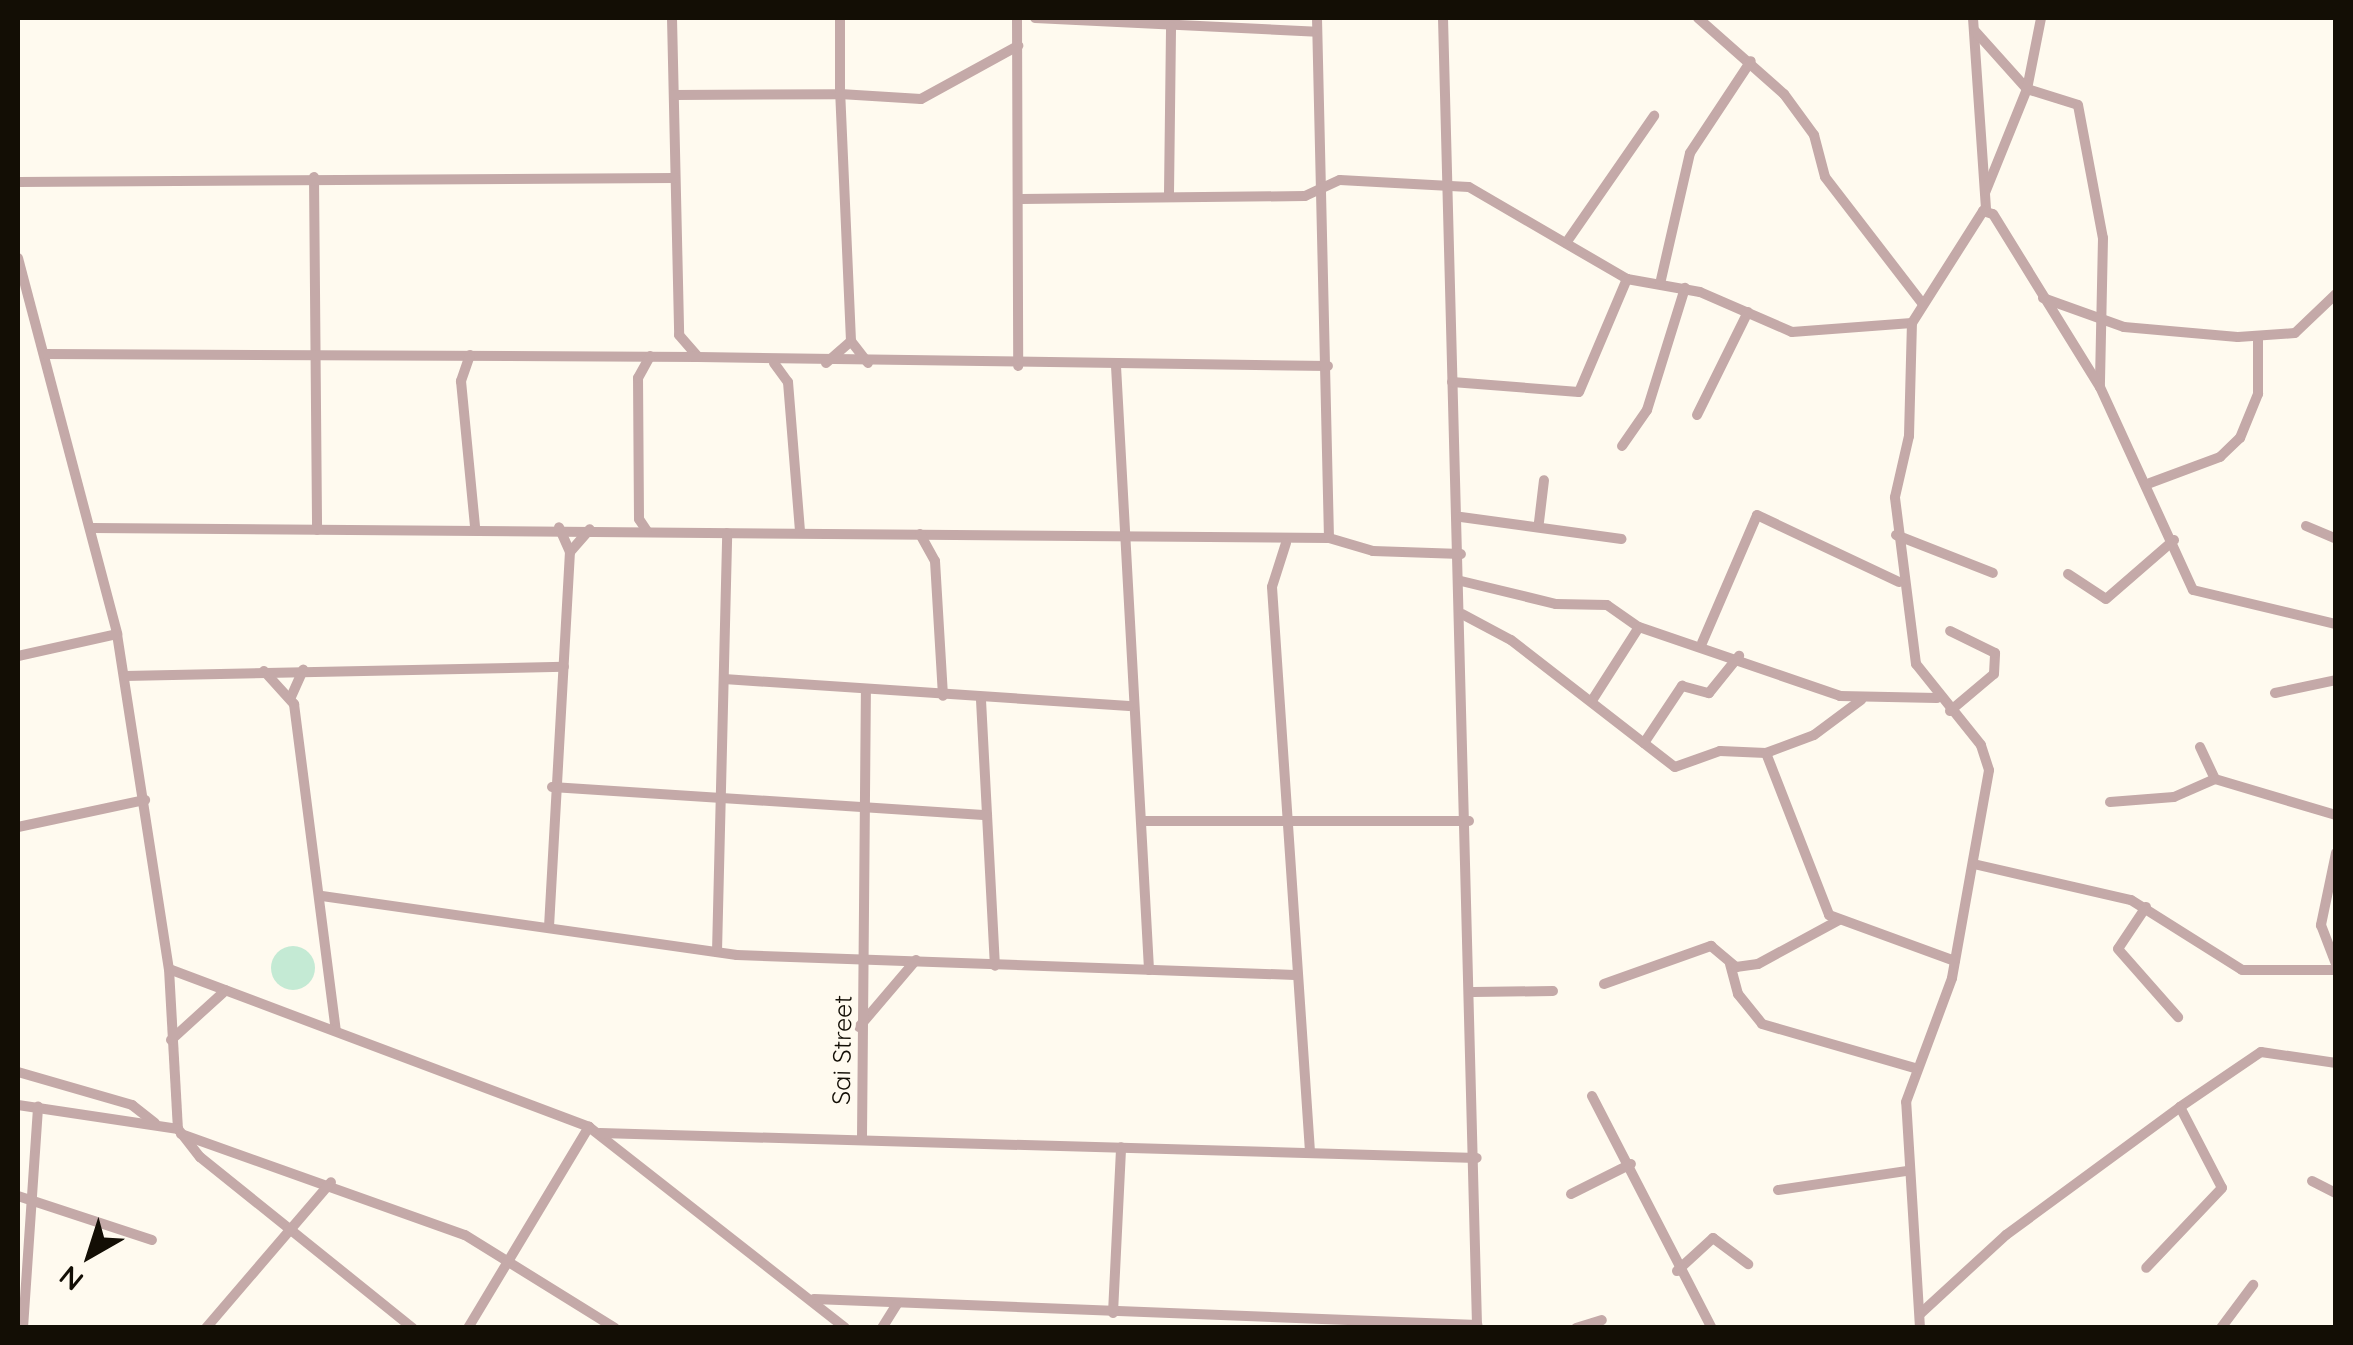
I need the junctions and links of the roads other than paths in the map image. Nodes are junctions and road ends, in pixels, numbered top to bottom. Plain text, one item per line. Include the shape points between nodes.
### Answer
1 (672, 18) edge
2 (840, 18) edge
3 (1017, 18) edge
4 (1036, 18) edge
5 (1317, 18) edge
6 (1442, 18) edge
7 (1698, 18) edge
8 (1973, 18) edge
9 (2040, 18) edge
10 (1171, 26) junction
11 (1975, 31) junction
12 (1317, 32) junction
13 (1018, 46) junction
14 (1751, 61) junction
15 (2027, 89) junction
16 (840, 94) junction
17 (674, 95) junction
18 (1654, 116) dead end
19 (314, 177) junction
20 (674, 178) junction
21 (18, 182) edge
22 (1323, 189) junction
23 (1447, 190) junction
24 (1169, 193) junction
25 (1985, 194) junction
26 (1020, 199) junction
27 (1986, 210) junction
28 (1566, 243) junction
29 (18, 258) edge
30 (1628, 279) junction
31 (1660, 284) junction
32 (1685, 288) junction
33 (2336, 294) edge
34 (2043, 298) junction
35 (1922, 303) junction
36 (1748, 312) junction
37 (2106, 321) junction
38 (1912, 323) junction
39 (679, 335) junction
40 (2258, 336) junction
41 (851, 340) junction
42 (44, 354) junction
43 (316, 355) junction
44 (470, 355) junction
45 (650, 356) junction
46 (662, 356) junction
47 (698, 357) junction
48 (774, 363) junction
49 (803, 363) junction
50 (825, 363) junction
51 (868, 364) junction
52 (1018, 366) junction
53 (1116, 366) junction
54 (1328, 366) junction
55 (788, 382) junction
56 (1452, 382) junction
57 (2100, 387) junction
58 (1697, 415) dead end
59 (1622, 446) dead end
60 (1544, 480) dead end
61 (2150, 483) junction
62 (1461, 517) junction
63 (1540, 522) junction
64 (474, 526) junction
65 (2306, 526) dead end
66 (560, 527) junction
67 (92, 528) junction
68 (590, 528) junction
69 (318, 530) junction
70 (647, 530) junction
71 (727, 532) junction
72 (800, 532) junction
73 (920, 534) junction
74 (1896, 535) junction
75 (1125, 538) junction
76 (1329, 538) junction
77 (1621, 539) dead end
78 (2174, 540) junction
79 (2336, 540) edge
80 (1286, 542) junction
81 (570, 552) junction
82 (1461, 554) junction
83 (1993, 573) dead end
84 (2068, 574) dead end
85 (1461, 581) junction
86 (1899, 582) junction
87 (1462, 614) junction
88 (2335, 624) edge
89 (1639, 628) junction
90 (1950, 631) dead end
91 (118, 634) junction
92 (1702, 643) junction
93 (18, 656) edge
94 (1738, 656) junction
95 (564, 667) junction
96 (303, 670) junction
97 (264, 671) junction
98 (125, 676) junction
99 (724, 679) junction
100 (2336, 680) edge
101 (866, 690) junction
102 (2275, 694) dead end
103 (943, 696) junction
104 (291, 697) junction
105 (1937, 698) junction
106 (1592, 699) junction
107 (981, 700) junction
108 (1862, 700) junction
109 (1129, 706) junction
110 (1950, 711) junction
111 (1644, 744) junction
112 (2200, 747) dead end
113 (1766, 753) junction
114 (2215, 779) junction
115 (552, 786) junction
116 (145, 800) junction
117 (720, 802) junction
118 (2110, 802) dead end
119 (864, 810) junction
120 (987, 815) junction
121 (2336, 815) edge
122 (1141, 821) junction
123 (1469, 821) junction
124 (18, 826) edge
125 (1290, 826) junction
126 (2336, 853) edge
127 (1978, 865) junction
128 (2333, 887) edge
129 (322, 896) junction
130 (2146, 907) junction
131 (1844, 919) junction
132 (549, 928) junction
133 (717, 952) junction
134 (916, 960) junction
135 (1956, 961) junction
136 (867, 963) junction
137 (1730, 964) junction
138 (995, 966) junction
139 (2336, 967) edge
140 (169, 969) junction
141 (1149, 970) junction
142 (1295, 975) junction
143 (1604, 984) dead end
144 (226, 990) junction
145 (1553, 990) dead end
146 (1473, 992) junction
147 (2178, 1017) dead end
148 (860, 1026) junction
149 (336, 1030) junction
150 (170, 1040) junction
151 (2336, 1063) edge
152 (1918, 1069) junction
153 (18, 1072) edge
154 (1592, 1096) dead end
155 (18, 1105) edge
156 (38, 1106) junction
157 (2180, 1107) junction
158 (157, 1125) junction
159 (594, 1130) junction
160 (180, 1132) junction
161 (862, 1138) junction
162 (1121, 1147) junction
163 (1310, 1151) junction
164 (1477, 1158) junction
165 (1631, 1164) junction
166 (1906, 1171) junction
167 (2312, 1181) dead end
168 (331, 1182) junction
169 (1778, 1190) dead end
170 (2336, 1193) edge
171 (1570, 1194) dead end
172 (18, 1196) edge
173 (32, 1200) junction
174 (290, 1228) junction
175 (152, 1240) dead end
176 (514, 1260) junction
177 (1748, 1264) dead end
178 (2146, 1268) dead end
179 (1677, 1270) junction
180 (2253, 1285) dead end
181 (813, 1298) junction
182 (897, 1304) junction
183 (1114, 1313) junction
184 (1232, 1313) junction
185 (1920, 1314) junction
186 (1602, 1320) dead end
187 (1477, 1326) edge
188 (23, 1328) edge
189 (206, 1328) edge
190 (414, 1328) edge
191 (468, 1328) edge
192 (615, 1328) edge
193 (846, 1328) edge
194 (882, 1328) edge
195 (1233, 1328) edge
196 (1576, 1328) edge
197 (1712, 1328) edge
198 (1920, 1328) edge
199 (2222, 1328) edge

1 - 17 street
2 - 16 street
3 - 13 street
4 - 10 street
5 - 12 street
6 - 23 street
7 - 14 street
8 - 11 street
9 - 15 street
10 - 12 street
10 - 24 street
11 - 15 street
11 - 25 street
12 - 22 street
13 - 16 street via 921,99
13 - 26 street
14 - 31 street via 1690,153
14 - 35 street via 1808,125 1825,177
15 - 25 street
15 - 37 street via 2078,105 2100,217
16 - 17 street
16 - 41 street
17 - 20 street
18 - 28 street
19 - 20 street
19 - 21 street
19 - 43 street
20 - 39 street
22 - 23 street via 1346,180
22 - 24 street via 1306,196
22 - 54 street
23 - 28 street via 1470,187
23 - 56 street
24 - 26 street
25 - 27 street
26 - 52 street
27 - 34 street
27 - 35 street
28 - 30 street
29 - 42 street
30 - 31 street
30 - 56 street via 1579,392
31 - 32 street
32 - 36 street
32 - 59 street via 1647,410
33 - 40 street via 2295,332
34 - 37 street
34 - 57 street
35 - 38 street
36 - 38 street via 1802,334
36 - 58 street
37 - 40 street via 2164,334
37 - 57 street
38 - 74 street
39 - 46 street
39 - 47 street
40 - 61 street via 2258,394 2240,438 2220,457
41 - 50 street
41 - 51 street
42 - 43 street
42 - 67 street
43 - 44 street
43 - 69 street
44 - 45 street
44 - 64 street via 461,381
45 - 46 street
45 - 70 street via 638,378 639,519
46 - 47 street
47 - 48 street
48 - 49 street
48 - 55 street
49 - 50 street
49 - 55 street
50 - 51 street
51 - 52 street
52 - 53 street
53 - 54 street
53 - 75 street
54 - 76 street
55 - 72 street
56 - 62 street
57 - 61 street
60 - 63 street
61 - 78 street
62 - 63 street
62 - 82 street
63 - 77 street
64 - 66 street
64 - 69 street
65 - 79 street
66 - 68 street
66 - 81 street
67 - 69 street
67 - 91 street
68 - 70 street
68 - 81 street
70 - 71 street
71 - 72 street
71 - 99 street
72 - 73 street
73 - 75 street
73 - 103 street via 935,561
74 - 83 street
74 - 86 street
75 - 80 street
75 - 109 street
76 - 80 street
76 - 82 street via 1373,550
78 - 84 street via 2106,599
78 - 88 street via 2199,595
80 - 125 street via 1272,587
81 - 95 street
82 - 85 street
85 - 87 street
85 - 89 street via 1556,604 1596,602
86 - 92 street via 1757,515
86 - 105 street via 1916,664
87 - 106 street
87 - 123 street
89 - 92 street
89 - 106 street
90 - 110 street via 1995,653 1994,674
91 - 93 street
91 - 98 street
92 - 94 street
94 - 108 street
94 - 111 street via 1709,693 1682,686
95 - 96 street
95 - 115 street
96 - 97 street
96 - 104 street
97 - 98 street
97 - 104 street
98 - 116 street
99 - 101 street
99 - 117 street
100 - 102 street
101 - 103 street
101 - 119 street, Sai Street
103 - 107 street
104 - 129 street
105 - 108 street
105 - 110 street
106 - 111 street
107 - 109 street
107 - 120 street
108 - 113 street via 1814,735
109 - 122 street
110 - 127 street via 1988,762
111 - 113 street via 1675,767 1720,751
112 - 114 street
113 - 131 street via 1821,906
114 - 118 street via 2174,797
114 - 121 street
115 - 117 street
115 - 132 street
116 - 124 street
116 - 140 street
117 - 119 street
117 - 133 street
119 - 120 street
119 - 136 street, Sai Street
120 - 138 street
122 - 125 street
122 - 141 street
123 - 125 street
123 - 146 street
125 - 142 street
126 - 128 street
127 - 130 street
127 - 135 street
128 - 139 street via 2321,924
129 - 132 street
129 - 149 street
130 - 139 street via 2242,970
130 - 147 street via 2118,949
131 - 135 street
131 - 137 street via 1770,960
132 - 133 street
133 - 136 street
134 - 136 street
134 - 138 street
134 - 148 street
135 - 152 street
136 - 148 street, Sai Street
137 - 143 street via 1711,946
137 - 152 street via 1738,994 1762,1024
138 - 141 street
140 - 144 street
140 - 150 street
141 - 142 street
142 - 163 street
144 - 149 street
144 - 150 street
145 - 146 street
146 - 164 street
148 - 161 street, Sai Street
149 - 159 street
150 - 160 street
151 - 157 street via 2261,1052
152 - 166 street via 1904,1118
153 - 158 street via 132,1106
154 - 165 street
155 - 156 street
156 - 158 street
156 - 173 street
157 - 178 street via 2222,1188
157 - 185 street via 2006,1236
158 - 160 street
159 - 161 street
159 - 176 street
159 - 181 street
160 - 168 street
160 - 174 street
161 - 162 street
162 - 163 street
162 - 183 street
163 - 164 street
164 - 187 street
165 - 171 street
165 - 179 street
166 - 169 street
166 - 185 street
167 - 170 street
168 - 174 street
168 - 176 street
172 - 173 street
173 - 175 street
173 - 188 street
174 - 189 street
174 - 190 street
176 - 191 street
176 - 192 street
177 - 179 street via 1714,1238
179 - 197 street
180 - 199 street
181 - 182 street
181 - 193 street
182 - 183 street
182 - 194 street
183 - 184 street
184 - 187 street
184 - 195 street
185 - 198 street
186 - 196 street

